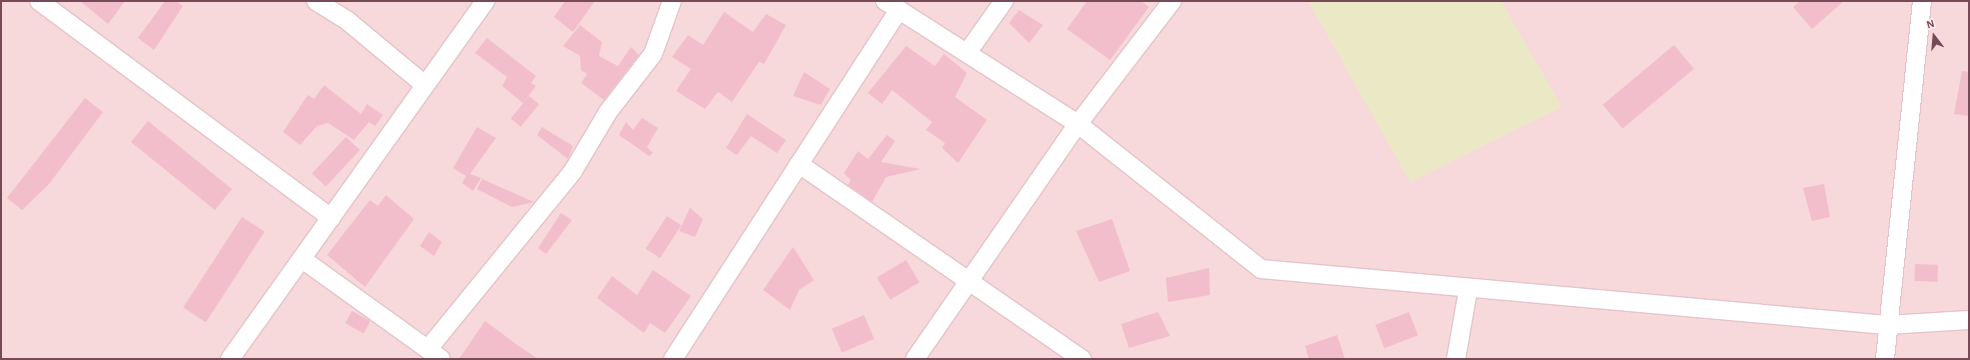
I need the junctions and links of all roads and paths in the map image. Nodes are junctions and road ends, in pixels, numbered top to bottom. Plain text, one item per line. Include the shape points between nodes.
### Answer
1 (39, 1) edge
2 (316, 1) edge
3 (485, 1) edge
4 (672, 1) edge
5 (1004, 1) edge
6 (1172, 1) edge
7 (1922, 1) edge
8 (892, 6) edge
9 (967, 53) junction
10 (424, 85) junction
11 (1078, 124) junction
12 (799, 164) junction
13 (331, 218) junction
14 (302, 259) junction
15 (970, 281) junction
16 (1468, 290) junction
17 (1969, 320) edge
18 (1887, 325) junction
19 (1062, 353) edge
20 (435, 354) edge
21 (230, 359) edge
22 (673, 359) edge
23 (915, 359) edge
24 (1082, 359) edge
25 (1456, 359) edge
26 (1885, 359) edge

1 - 13 street
2 - 10 street via 349,22
3 - 10 street
4 - 20 street via 653,54 608,112 573,171
5 - 9 street
6 - 11 street
7 - 18 street
8 - 9 street
8 - 12 street
9 - 11 street
10 - 13 street
11 - 15 street
11 - 16 street via 1261,269
12 - 15 street via 878,222
12 - 22 street
13 - 14 street
14 - 20 street
14 - 21 street
15 - 19 street
15 - 23 street
16 - 18 street
16 - 25 street
17 - 18 street
18 - 26 street
19 - 24 street

